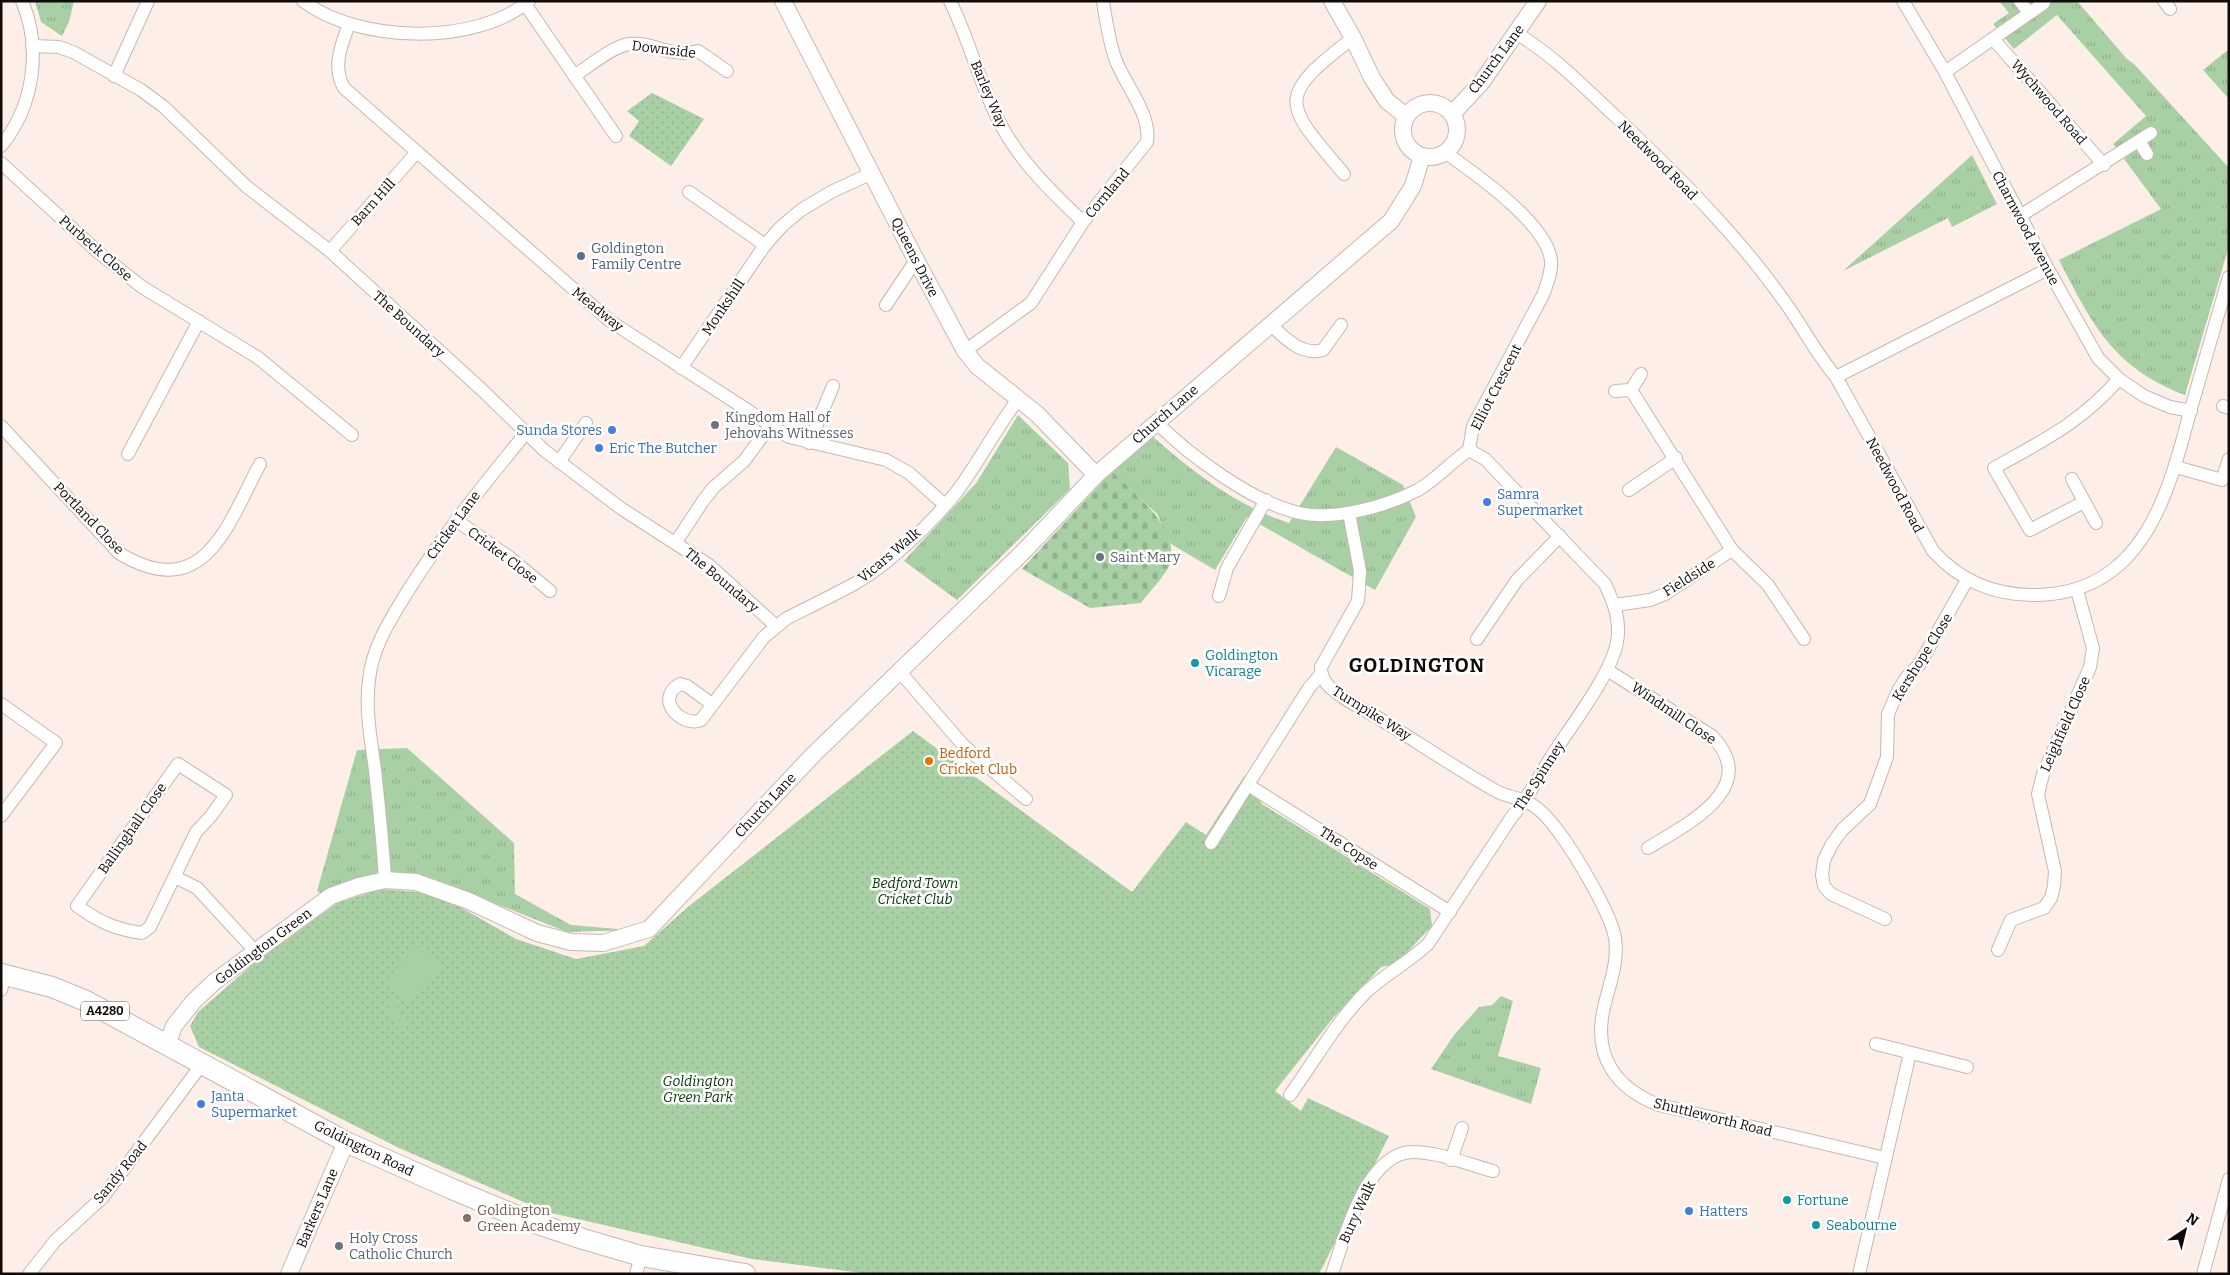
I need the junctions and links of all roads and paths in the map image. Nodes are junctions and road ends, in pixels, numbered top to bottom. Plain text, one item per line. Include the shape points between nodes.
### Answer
1 (22, 1) edge
2 (148, 1) edge
3 (303, 1) edge
4 (783, 1) edge
5 (950, 1) edge
6 (1103, 1) edge
7 (1332, 1) edge
8 (1538, 1) edge
9 (1903, 1) edge
10 (2020, 1) edge
11 (527, 3) edge
12 (2044, 3) dead end
13 (2029, 13) junction
14 (349, 24) junction
15 (1516, 33) junction
16 (1354, 38) junction
17 (1994, 40) junction
18 (32, 46) junction
19 (727, 71) dead end
20 (1945, 72) junction
21 (114, 76) junction
22 (574, 76) junction
23 (1452, 114) junction
24 (1406, 116) junction
25 (2151, 133) dead end
26 (616, 136) dead end
27 (2138, 141) junction
28 (1, 146) edge
29 (1446, 152) junction
30 (416, 154) junction
31 (2147, 154) dead end
32 (1422, 156) junction
33 (1, 163) edge
34 (2104, 165) junction
35 (872, 173) junction
36 (1344, 174) dead end
37 (689, 192) dead end
38 (2020, 216) junction
39 (1083, 222) junction
40 (765, 245) junction
41 (330, 251) junction
42 (916, 260) junction
43 (2048, 270) junction
44 (2229, 277) edge
45 (886, 305) dead end
46 (199, 321) junction
47 (1270, 324) junction
48 (1341, 325) dead end
49 (966, 351) junction
50 (681, 368) junction
51 (1641, 374) dead end
52 (1836, 376) junction
53 (2119, 379) junction
54 (833, 386) dead end
55 (1631, 390) junction
56 (1615, 391) dead end
57 (1019, 398) junction
58 (2190, 411) junction
59 (1156, 422) junction
60 (586, 423) dead end
61 (1, 426) edge
62 (770, 426) junction
63 (526, 433) junction
64 (352, 435) dead end
65 (809, 443) junction
66 (1469, 450) junction
67 (128, 454) dead end
68 (1676, 458) junction
69 (2229, 458) edge
70 (559, 462) junction
71 (260, 464) dead end
72 (2176, 467) junction
73 (1096, 475) junction
74 (2072, 479) dead end
75 (2225, 481) edge
76 (1630, 490) dead end
77 (1266, 500) junction
78 (2084, 502) junction
79 (945, 506) junction
80 (1349, 513) junction
81 (456, 520) junction
82 (2096, 523) dead end
83 (1560, 536) junction
84 (676, 542) junction
85 (1732, 550) junction
86 (1967, 580) junction
87 (2077, 590) junction
88 (550, 591) dead end
89 (1219, 596) dead end
90 (1615, 605) junction
91 (776, 626) junction
92 (1477, 639) dead end
93 (1804, 639) dead end
94 (1607, 670) junction
95 (900, 672) junction
96 (1321, 674) junction
97 (1, 704) edge
98 (712, 704) dead end
99 (1248, 785) junction
100 (1026, 799) dead end
101 (1526, 801) junction
102 (1, 816) edge
103 (1211, 843) dead end
104 (1648, 848) dead end
105 (175, 877) junction
106 (385, 880) junction
107 (1450, 912) junction
108 (1885, 919) dead end
109 (630, 936) joint
110 (1998, 950) dead end
111 (256, 952) junction
112 (2, 980) edge
113 (1876, 1044) dead end
114 (166, 1045) junction
115 (1910, 1053) junction
116 (202, 1064) junction
117 (1967, 1067) dead end
118 (1290, 1095) dead end
119 (1462, 1128) dead end
120 (346, 1142) junction
121 (1885, 1158) junction
122 (1451, 1160) junction
123 (1493, 1171) dead end
124 (2229, 1179) edge
125 (638, 1265) edge
126 (29, 1274) edge
127 (289, 1274) edge
128 (745, 1274) edge
129 (1332, 1274) edge
130 (1859, 1274) edge
131 (2203, 1274) edge

1 - 18 street
2 - 21 street
3 - 14 street
4 - 35 street, Queens Drive
5 - 39 street, Barley Way via 1002,126 1049,190
6 - 39 street, Cornland via 1116,59 1149,129 1147,142 1135,160
7 - 16 street
8 - 15 street, Church Lane
9 - 20 street, Charnwood Avenue
10 - 13 street
11 - 14 street via 475,27 443,32 410,34
11 - 22 street
12 - 13 street
13 - 17 street
14 - 30 street, Meadway via 337,65 338,77 353,98
15 - 23 street, Church Lane via 1481,82
15 - 52 street, Needwood Road via 1536,45 1688,188 1795,316
16 - 24 street via 1386,101
16 - 36 street via 1307,76 1298,89 1296,102 1298,116 1306,129
17 - 20 street
17 - 34 street, Wychwood Road
18 - 21 street, The Boundary via 59,47
18 - 28 street via 29,95
19 - 22 street, Downside via 698,51 686,54 630,44
20 - 38 street, Charnwood Avenue
21 - 41 street, The Boundary via 164,107 247,187
22 - 26 street
23 - 24 street via 1441,105 1427,103 1414,107
23 - 29 street via 1457,125 1456,139
24 - 32 street via 1402,132 1409,148
25 - 27 street
27 - 31 street
27 - 34 street
29 - 32 street via 1434,157
29 - 66 street, Elliot Crescent via 1524,215 1536,228 1551,261 1543,295 1473,426
30 - 41 street, Barn Hill
30 - 50 street, Meadway via 610,322
32 - 47 street, Church Lane via 1414,186 1391,221
33 - 46 street, Purbeck Close via 98,252 142,287
34 - 38 street
35 - 40 street, Monkshill via 801,210
35 - 42 street, Queens Drive
37 - 40 street
38 - 43 street, Charnwood Avenue
39 - 49 street, Cornland via 1031,303
40 - 50 street, Monkshill
41 - 63 street, The Boundary
42 - 45 street
42 - 49 street, Queens Drive
43 - 52 street
43 - 53 street, Charnwood Avenue via 2098,358
44 - 58 street, Needwood Road
46 - 64 street, Purbeck Close via 257,357
46 - 67 street
47 - 48 street via 1304,350 1314,353 1323,350
47 - 59 street, Church Lane
49 - 57 street, Queens Drive via 977,366
50 - 62 street, Meadway
51 - 55 street
52 - 86 street, Needwood Road via 1923,537 1947,566
53 - 58 street, Charnwood Avenue via 2144,396
53 - 78 street via 2099,401 2066,428 1994,468 2030,530
54 - 65 street
55 - 56 street
55 - 68 street
57 - 73 street, Queens Drive
57 - 79 street, Vicars Walk
58 - 72 street, Needwood Road
59 - 73 street, Church Lane
59 - 77 street via 1199,461
60 - 70 street
61 - 71 street, Portland Close via 119,553 140,566 170,571 200,561 218,542
62 - 65 street, Meadway
62 - 84 street via 744,461 708,494
63 - 70 street, The Boundary
63 - 81 street, Cricket Lane
65 - 79 street, Meadway via 898,465
66 - 80 street via 1417,490 1383,505
66 - 83 street, The Spinney via 1485,459
68 - 76 street
68 - 85 street
69 - 75 street
70 - 84 street, The Boundary via 622,509
72 - 75 street
72 - 87 street, Needwood Road via 2153,522 2136,549 2121,566
73 - 95 street, Church Lane via 1023,552
74 - 78 street
77 - 80 street via 1300,514
77 - 89 street via 1226,568
78 - 82 street
79 - 91 street, Vicars Walk via 879,567
80 - 96 street, Turnpike Way via 1360,571 1358,601 1321,666
81 - 88 street, Cricket Close
81 - 106 street, Cricket Lane via 389,623 377,648 369,678 367,705
83 - 90 street, The Spinney via 1605,584
83 - 92 street via 1517,580
84 - 91 street, The Boundary via 709,565
85 - 90 street, Fieldside via 1665,594 1650,600
85 - 93 street via 1768,585
86 - 87 street, Needwood Road via 2023,595 2051,595
86 - 108 street, Kershope Close via 1919,665 1898,691 1888,714 1887,758 1870,804 1842,830 1824,860 1824,886 1831,894
87 - 110 street, Leighfield Close via 2093,648 2090,667 2043,774 2038,794 2055,872 2054,886 2044,908 2011,920
90 - 94 street, The Spinney via 1618,641
91 - 98 street, Vicars Walk
94 - 101 street, The Spinney
94 - 104 street, Windmill Close via 1712,736 1723,747 1729,760 1729,776 1715,801 1701,815
95 - 100 street via 963,745
95 - 109 street, Church Lane via 813,755 659,921
96 - 99 street
96 - 101 street, Turnpike Way via 1327,685 1365,710 1498,792
97 - 102 street via 56,743
99 - 103 street
99 - 107 street, The Copse
101 - 107 street, The Spinney via 1511,818
101 - 121 street, Shuttleworth Road via 1558,831 1580,864 1615,937 1616,958 1601,1033 1608,1062 1624,1086 1639,1098 1659,1106
105 - 105 street, Ballinghall Close via 150,927 142,933 119,930 77,906 178,764 226,795 196,832
105 - 111 street via 197,888
106 - 109 street, Goldington Green via 416,882 445,891 537,933 570,942 603,942
106 - 111 street, Goldington Green via 331,896
107 - 118 street, The Spinney via 1428,944 1364,995
111 - 114 street, Goldington Green via 192,1002 174,1026
112 - 114 main road, Goldington Road / A4280 via 52,988 86,1001
113 - 115 street
114 - 116 main road, Goldington Road / A4280
115 - 117 street
115 - 121 street
116 - 120 main road, Goldington Road / A4280
116 - 126 street, Sandy Road via 103,1197 55,1242
119 - 122 street
120 - 125 main road, Goldington Road / A4280
120 - 127 street, Barkers Lane
121 - 130 street
122 - 123 street, Bury Walk
122 - 129 street, Bury Walk via 1410,1152 1394,1156 1377,1171 1345,1234
124 - 131 street
125 - 128 main road, Goldington Road / A4280

